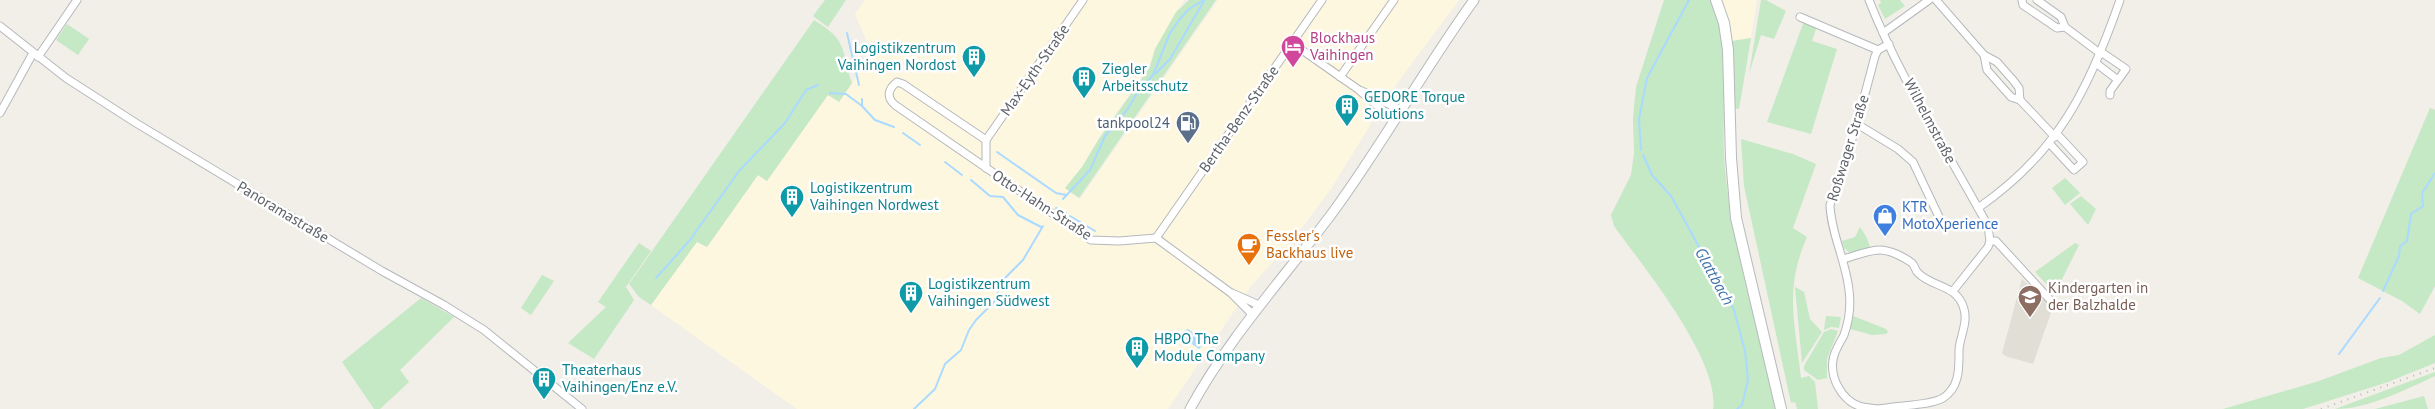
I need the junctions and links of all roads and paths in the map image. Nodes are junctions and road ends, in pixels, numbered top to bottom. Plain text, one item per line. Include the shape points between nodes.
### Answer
1 (77, 0) edge
2 (1083, 0) edge
3 (1322, 0) edge
4 (1394, 0) edge
5 (1474, 0) edge
6 (1716, 0) edge
7 (1869, 0) edge
8 (1929, 0) edge
9 (1936, 0) edge
10 (2022, 0) edge
11 (2037, 0) edge
12 (2120, 0) edge
13 (1800, 17) dead end
14 (0, 26) edge
15 (2065, 27) junction
16 (1883, 32) junction
17 (1292, 43) junction
18 (1889, 44) junction
19 (1878, 50) junction
20 (2101, 53) junction
21 (35, 55) junction
22 (1984, 55) junction
23 (2097, 64) junction
24 (1340, 76) junction
25 (2118, 80) junction
26 (1359, 90) junction
27 (2110, 95) dead end
28 (2020, 100) junction
29 (1401, 110) junction
30 (0, 113) edge
31 (1394, 120) junction
32 (1857, 124) junction
33 (2056, 135) junction
34 (986, 140) junction
35 (2050, 144) junction
36 (986, 168) junction
37 (1978, 208) junction
38 (1940, 225) dead end
39 (1156, 238) junction
40 (1990, 241) junction
41 (1843, 259) junction
42 (1953, 291) junction
43 (1231, 293) junction
44 (2053, 303) dead end
45 (1259, 304) junction
46 (1252, 314) junction
47 (1922, 406) edge
48 (582, 409) edge
49 (1190, 409) edge
50 (1781, 409) edge
51 (1878, 409) edge

1 - 21 street
2 - 34 street, Max-Eyth-Straße
3 - 17 street, Bertha-Benz-Straße
4 - 24 street
5 - 29 street
6 - 50 main road via 1728,50 1736,218
7 - 16 street, Wilhelmstraße
8 - 16 street
9 - 22 street
10 - 15 street via 2023,5 2056,28
11 - 15 street via 2061,18
12 - 20 street
13 - 19 street
14 - 21 street, Panoramastraße
15 - 20 street
16 - 18 street, Wilhelmstraße
17 - 24 street
17 - 39 street, Bertha-Benz-Straße
18 - 19 street
18 - 37 street, Wilhelmstraße
19 - 32 street, Roßwager Straße
20 - 23 street
20 - 25 street via 2126,70
21 - 30 street
21 - 48 street, Panoramastraße via 195,159 477,325
22 - 28 street via 1996,62 2013,80 2019,88
22 - 28 street via 1987,70 2011,98
23 - 25 street
23 - 33 street via 2077,104
24 - 26 street
25 - 27 street
26 - 29 street
26 - 31 street
28 - 33 street
29 - 31 street
31 - 45 street via 1334,211
32 - 38 street via 1913,162
32 - 41 street, Roßwager Straße via 1830,205
33 - 35 street
33 - 35 street via 2083,162 2074,170
34 - 36 street, Otto-Hahn-Straße
34 - 36 street, Otto-Hahn-Straße via 903,84 897,82 888,92 895,105
35 - 37 street via 2014,180
36 - 39 street, Otto-Hahn-Straße via 1091,240
37 - 40 street, Wilhelmstraße via 1988,226
39 - 43 street
40 - 42 street
40 - 44 street via 1996,241
41 - 42 street via 1872,251 1888,251 1911,263 1918,273
41 - 51 street, Roßwager Straße via 1849,290 1849,314 1833,360 1834,375 1842,392 1854,403
42 - 47 street, Roßwager Straße via 1961,300 1966,316 1957,379 1949,393
43 - 45 street
43 - 46 street
45 - 46 street
46 - 49 street via 1220,358
47 - 51 street, Roßwager Straße via 1898,405

